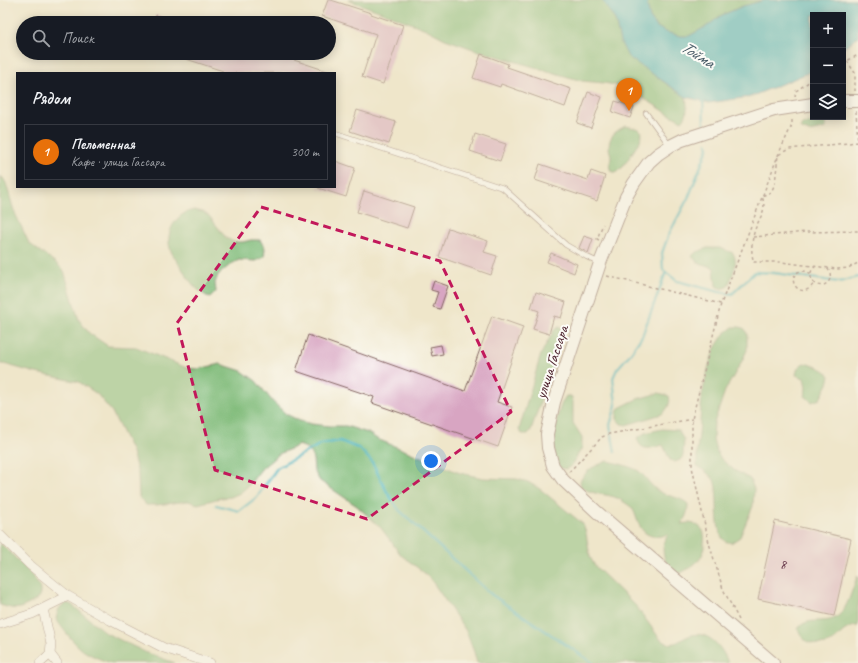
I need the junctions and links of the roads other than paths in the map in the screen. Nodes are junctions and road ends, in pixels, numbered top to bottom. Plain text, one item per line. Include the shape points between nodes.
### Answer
1 (846, 101) edge
2 (858, 101) edge
3 (810, 105) edge
4 (646, 113) dead end
5 (336, 133) edge
6 (670, 146) junction
7 (598, 268) junction
8 (0, 535) edge
9 (68, 596) junction
10 (43, 609) junction
11 (0, 624) edge
12 (50, 654) junction
13 (40, 663) edge
14 (58, 663) edge
15 (210, 663) edge
16 (773, 663) edge

1 - 2 main road
3 - 6 main road, улица Гассара via 790,112 774,110
4 - 6 lane
5 - 7 lane via 503,188 566,246 587,257
6 - 7 main road, улица Гассара via 649,162 634,183
7 - 16 main road, улица Гассара via 554,402 547,434 553,466 563,480 597,512
8 - 9 street via 30,565
9 - 10 street
9 - 15 street via 164,648
10 - 11 street
10 - 12 street
12 - 13 street
12 - 14 street

